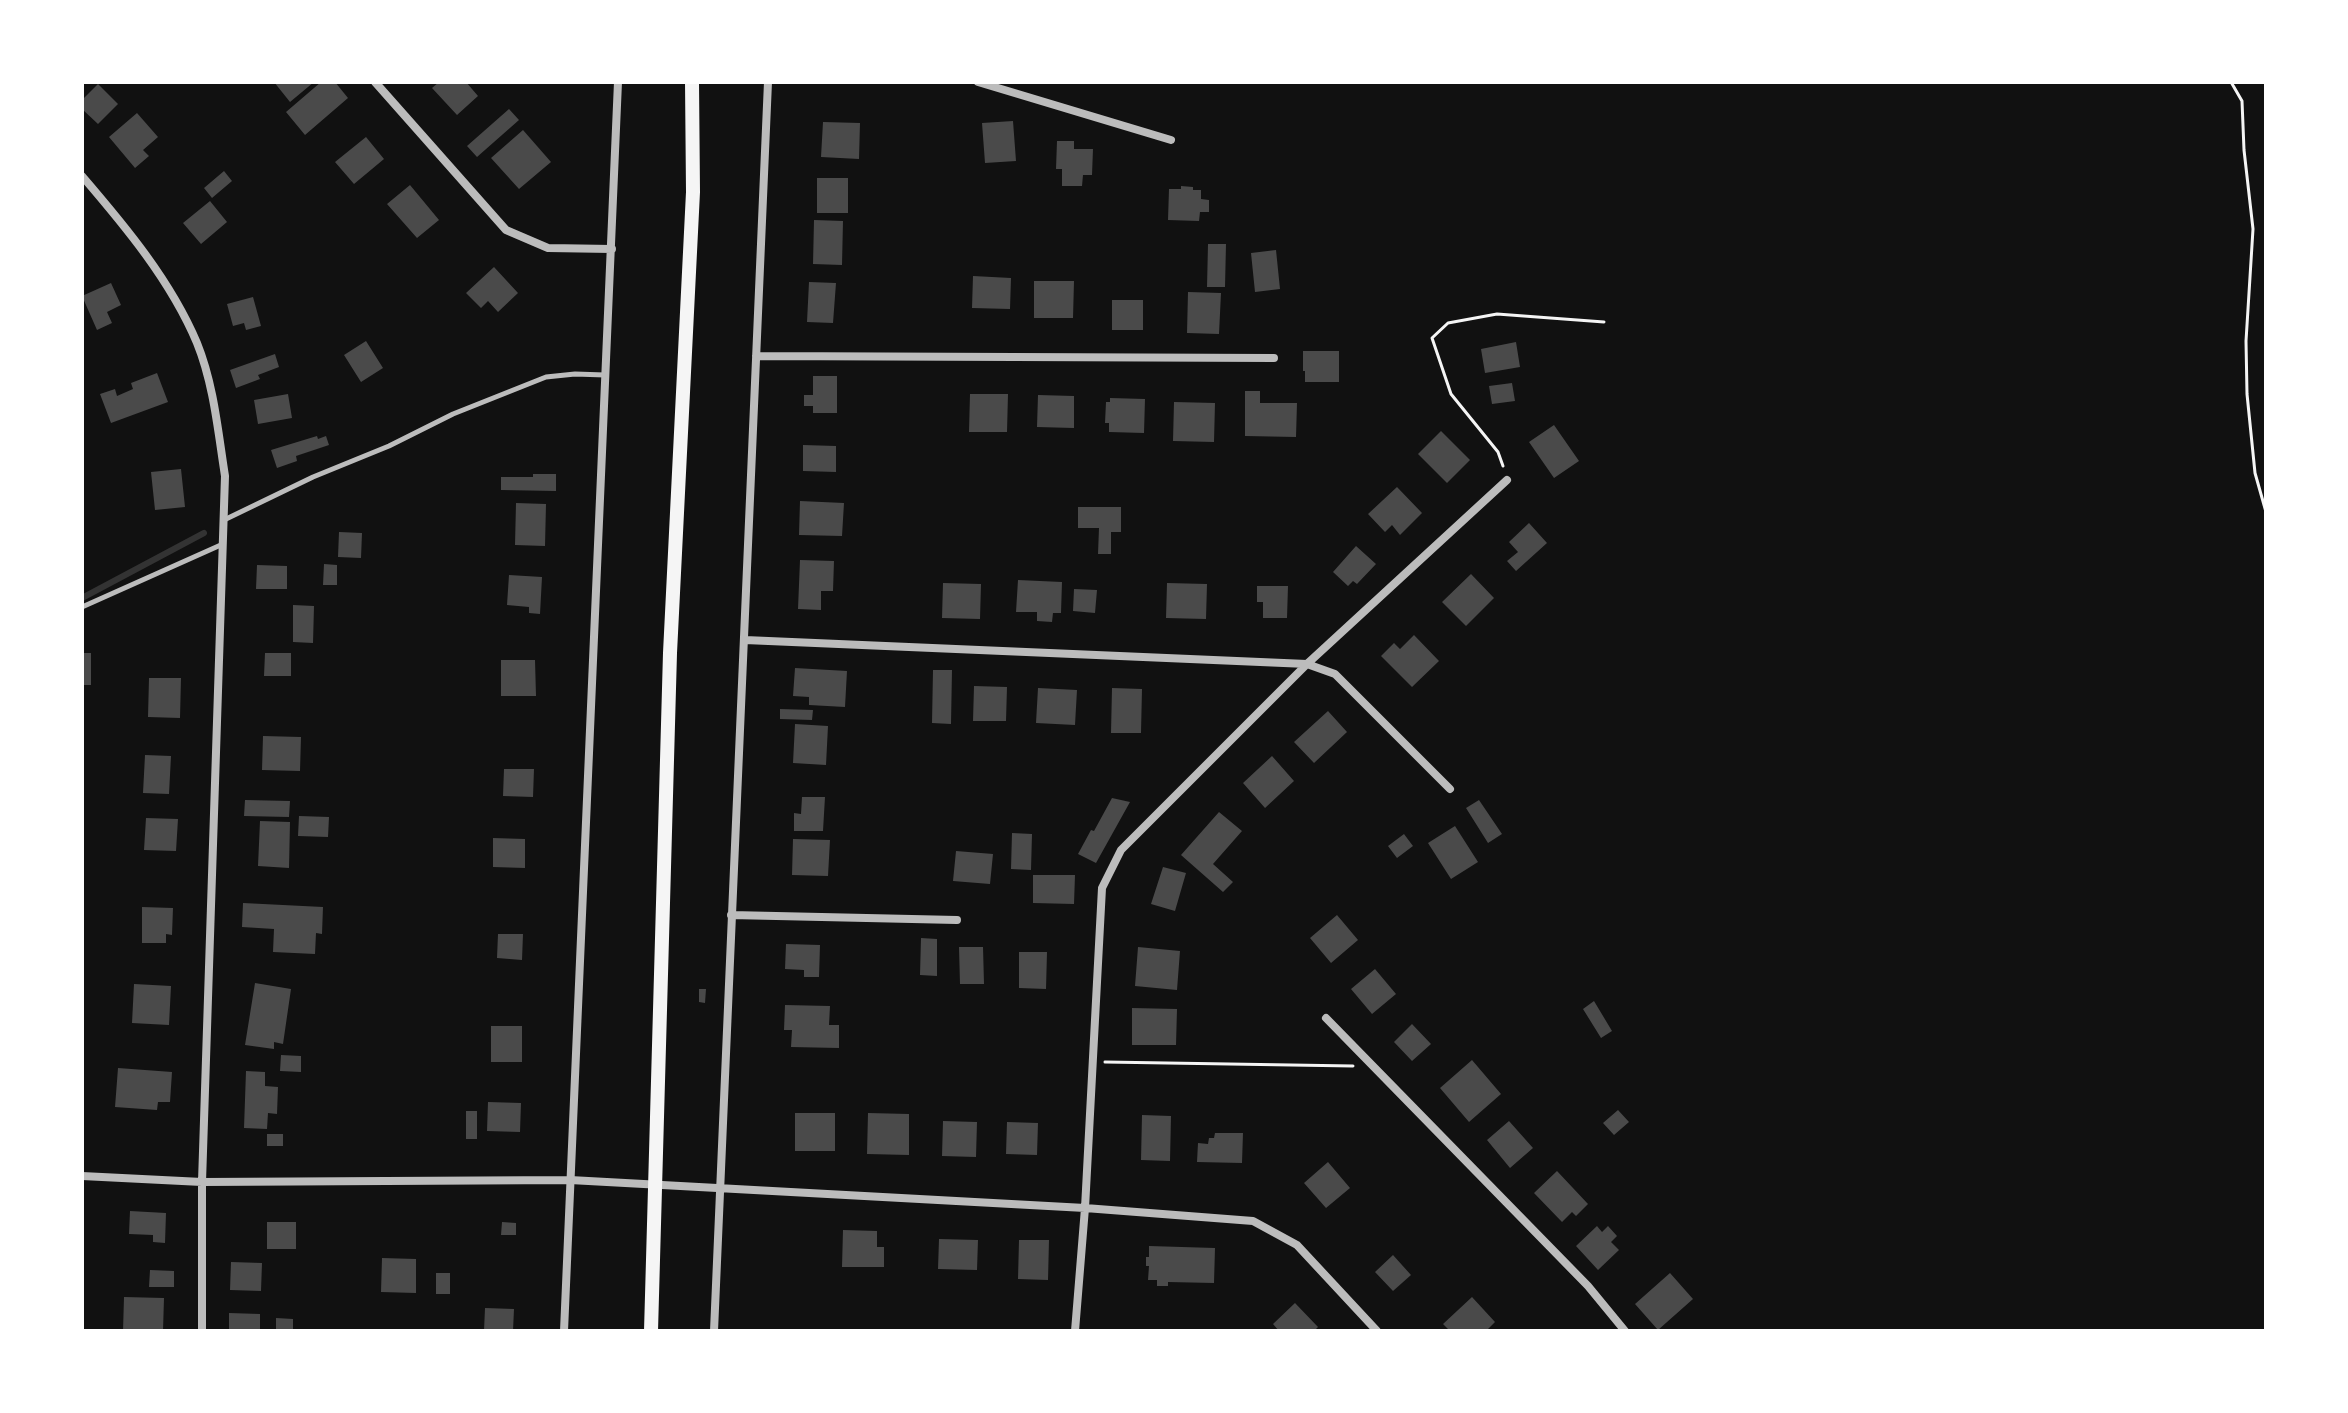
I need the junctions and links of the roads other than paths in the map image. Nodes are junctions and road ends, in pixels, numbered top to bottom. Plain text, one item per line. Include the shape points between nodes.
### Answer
1 (375, 82) edge
2 (618, 82) edge
3 (692, 82) edge
4 (768, 82) edge
5 (978, 82) edge
6 (1171, 140) dead end
7 (82, 176) edge
8 (612, 249) junction
9 (756, 356) junction
10 (1274, 358) dead end
11 (606, 375) junction
12 (1507, 480) road end
13 (224, 520) junction
14 (223, 544) junction
15 (82, 607) edge
16 (745, 640) junction
17 (1307, 664) junction
18 (1450, 789) dead end
19 (731, 915) junction
20 (957, 920) dead end
21 (1326, 1018) dead end
22 (82, 1176) edge
23 (570, 1180) junction
24 (202, 1182) junction
25 (654, 1185) junction
26 (720, 1187) junction
27 (1085, 1208) junction
28 (202, 1331) edge
29 (564, 1331) edge
30 (651, 1331) edge
31 (714, 1331) edge
32 (1075, 1331) edge
33 (1377, 1331) edge
34 (1625, 1331) edge

1 - 8 street via 506,230 548,248
2 - 8 street
3 - 25 main road via 693,192 670,653
4 - 9 street
5 - 6 street
7 - 13 street via 166,284 197,344 212,394 225,476
8 - 11 street
9 - 10 street
9 - 16 street
11 - 13 lane via 546,377
11 - 23 street
12 - 17 street
13 - 14 street
14 - 15 lane
14 - 24 street
16 - 17 street
16 - 19 street
17 - 18 street via 1335,674
17 - 27 street via 1121,850 1102,888
19 - 20 street
19 - 26 street
21 - 34 street via 1588,1286
22 - 24 street
23 - 24 street
23 - 25 street
23 - 29 street
24 - 28 street
25 - 26 street
25 - 30 main road
26 - 27 street
26 - 31 street
27 - 32 street
27 - 33 street via 1253,1221 1297,1245

